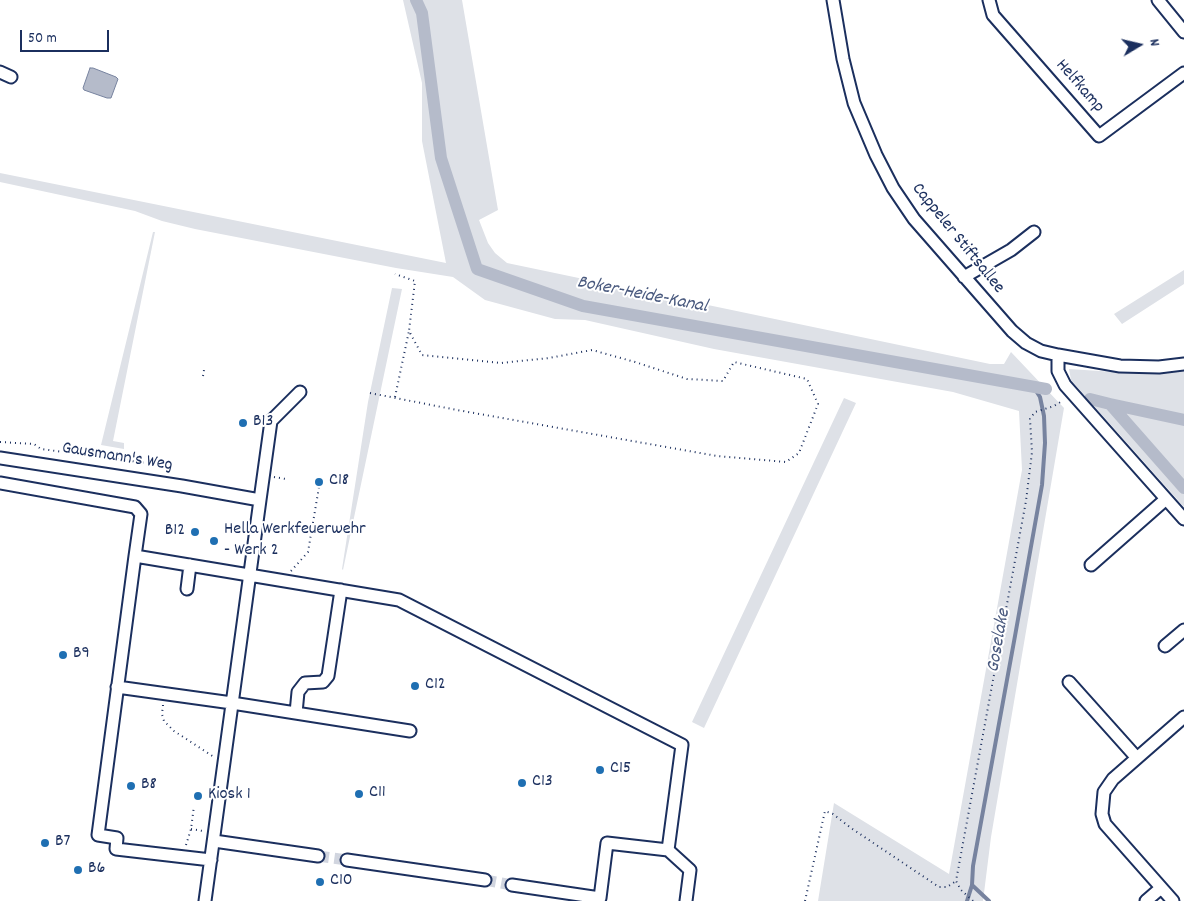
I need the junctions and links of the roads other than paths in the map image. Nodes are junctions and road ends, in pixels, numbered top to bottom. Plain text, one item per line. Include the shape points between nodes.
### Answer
1 (833, 0) edge
2 (989, 0) edge
3 (1158, 0) edge
4 (1184, 32) edge
5 (0, 72) edge
6 (1184, 73) edge
7 (12, 77) dead end
8 (1034, 232) dead end
9 (964, 277) junction
10 (1058, 355) junction
11 (1184, 364) edge
12 (300, 392) dead end
13 (0, 458) edge
14 (0, 483) edge
15 (1166, 499) junction
16 (260, 500) junction
17 (1184, 519) edge
18 (135, 556) junction
19 (190, 565) junction
20 (1091, 565) dead end
21 (249, 575) junction
22 (187, 590) dead end
23 (341, 590) junction
24 (1184, 630) edge
25 (1165, 646) dead end
26 (1069, 682) dead end
27 (117, 687) junction
28 (232, 703) junction
29 (296, 713) junction
30 (1184, 717) edge
31 (410, 732) dead end
32 (1137, 758) junction
33 (214, 841) junction
34 (668, 850) junction
35 (318, 856) tunnel mouth
36 (211, 860) junction
37 (347, 860) tunnel mouth
38 (485, 880) tunnel mouth
39 (512, 885) tunnel mouth
40 (1161, 888) junction
41 (205, 901) edge
42 (686, 901) edge
43 (1146, 901) edge
44 (1173, 901) edge

1 - 9 street, Cappeler Stiftsallee via 854,103 876,155 914,219
2 - 6 street, Helfkamp via 993,15 1099,136
3 - 4 street
5 - 7 street
8 - 9 street via 1011,250
9 - 10 street, Cappeler Stiftsallee via 1026,344
10 - 11 street, Cappeler Stiftsallee via 1120,366
10 - 15 street via 1058,371 1065,385
12 - 16 street via 271,421
13 - 16 street, Gausmann's Weg
14 - 18 street via 135,506 141,514
15 - 17 street
15 - 20 street
16 - 21 street
18 - 19 street
18 - 27 street
19 - 21 street
19 - 22 street
21 - 23 street
21 - 28 street
23 - 29 street via 328,676 323,682 305,683 298,692
23 - 34 street via 398,600 682,745
24 - 25 street
26 - 32 street
27 - 28 street via 170,691
27 - 36 street via 98,835 117,838 116,849
28 - 29 street
28 - 33 street
29 - 31 street
30 - 32 street
32 - 40 street via 1113,779 1104,792 1102,814 1105,824
33 - 35 street
33 - 36 street
34 - 39 street via 607,843 600,898
34 - 42 street via 690,870
36 - 41 street
37 - 38 street
40 - 43 street
40 - 44 street

